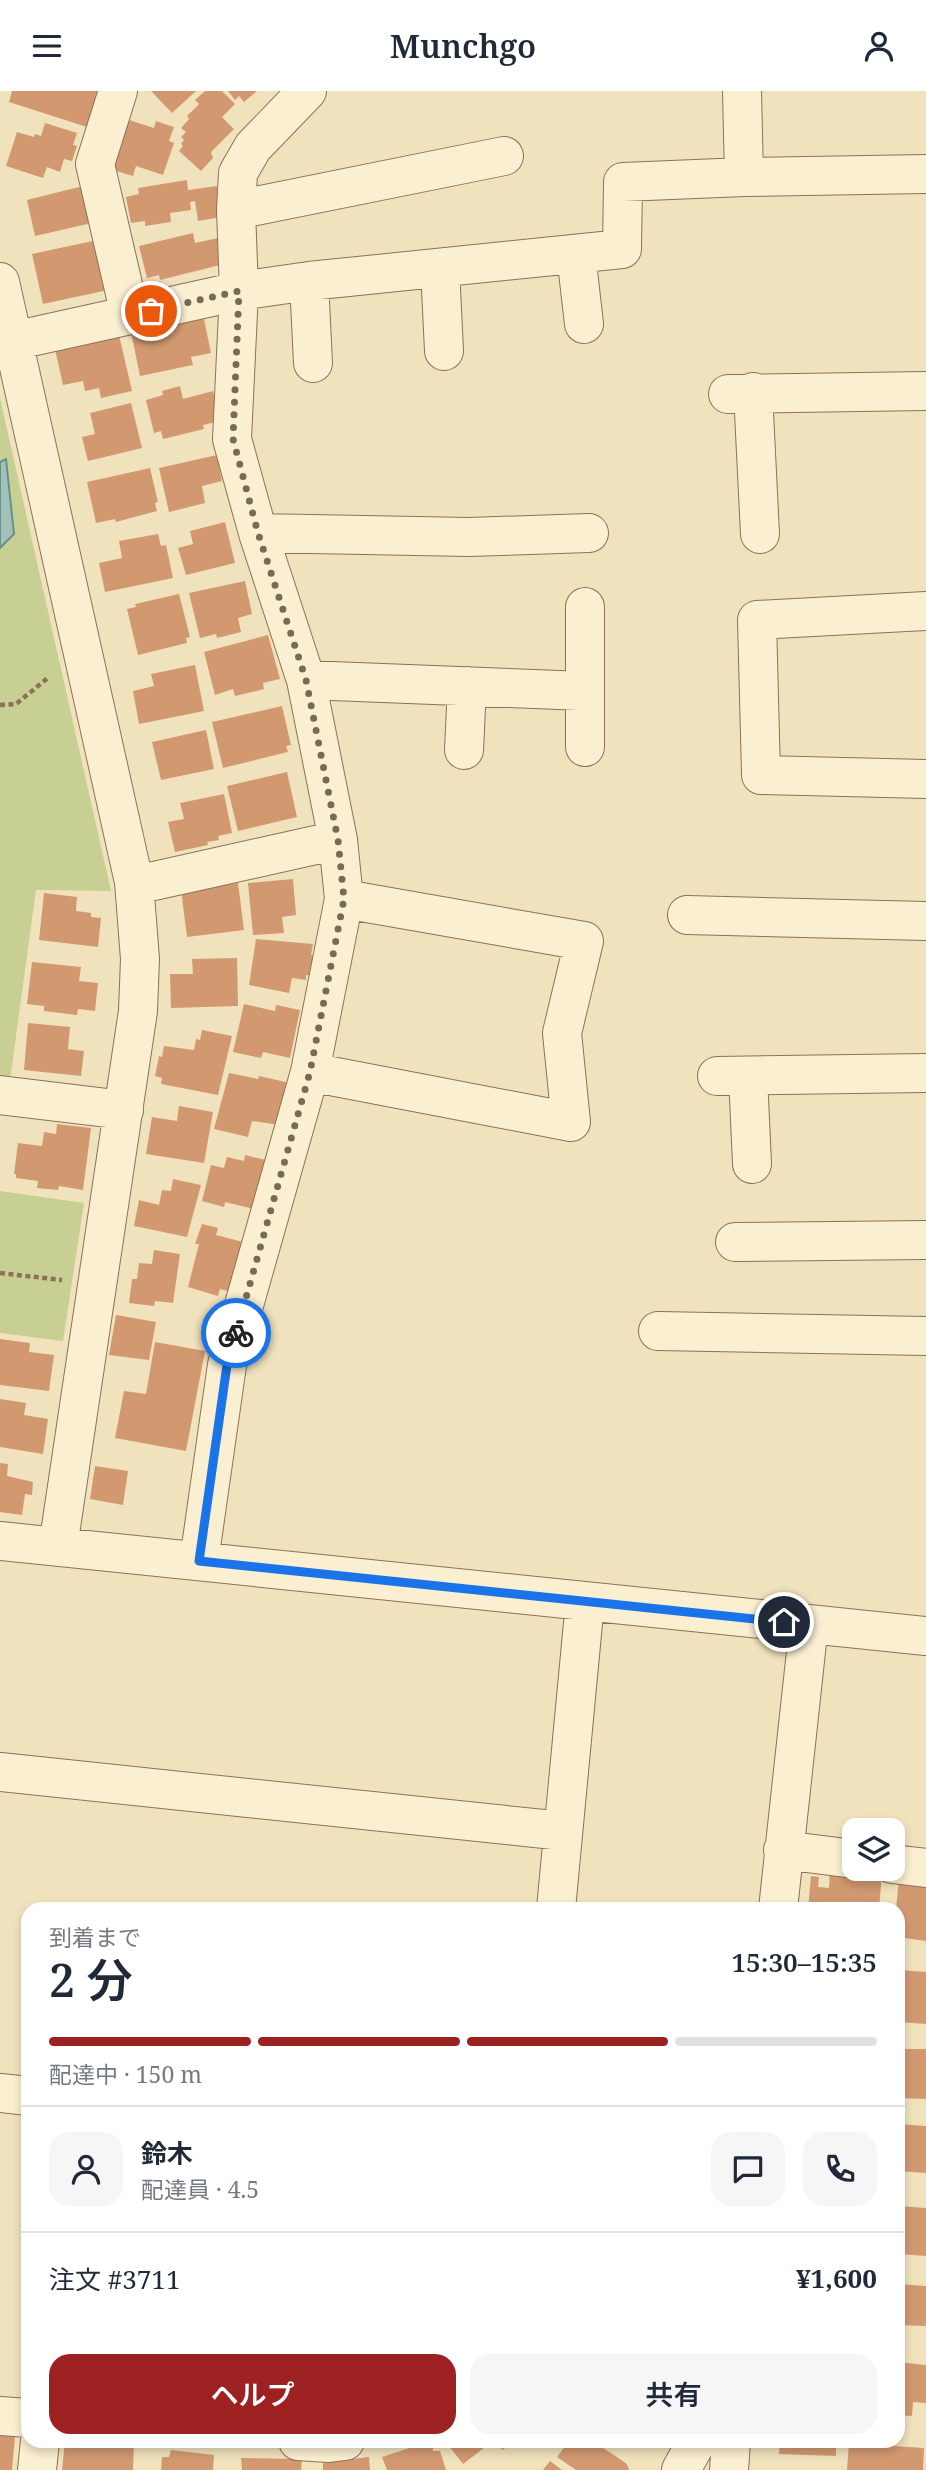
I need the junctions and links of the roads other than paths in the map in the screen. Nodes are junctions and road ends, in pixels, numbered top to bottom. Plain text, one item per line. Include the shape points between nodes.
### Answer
1 (118, 91) edge
2 (307, 91) edge
3 (742, 91) edge
4 (504, 156) dead end
5 (926, 174) edge
6 (744, 177) junction
7 (236, 210) junction
8 (576, 254) junction
9 (440, 268) junction
10 (309, 281) junction
11 (0, 282) edge
12 (239, 291) junction
13 (130, 315) junction
14 (584, 324) dead end
15 (13, 341) junction
16 (444, 351) dead end
17 (313, 363) dead end
18 (926, 391) edge
19 (258, 533) junction
20 (589, 533) dead end
21 (760, 534) dead end
22 (586, 607) dead end
23 (926, 611) edge
24 (306, 680) junction
25 (467, 686) junction
26 (584, 691) junction
27 (586, 747) dead end
28 (464, 750) dead end
29 (926, 779) edge
30 (338, 840) junction
31 (134, 882) junction
32 (344, 899) junction
33 (687, 915) dead end
34 (926, 921) edge
35 (310, 1072) junction
36 (926, 1073) edge
37 (0, 1095) edge
38 (124, 1110) junction
39 (752, 1164) dead end
40 (926, 1240) edge
41 (735, 1242) dead end
42 (658, 1331) dead end
43 (926, 1336) edge
44 (0, 1541) edge
45 (58, 1547) junction
46 (199, 1561) junction
47 (586, 1602) junction
48 (808, 1624) junction
49 (926, 1636) edge
50 (0, 1772) edge
51 (563, 1831) junction
52 (783, 1850) junction
53 (842, 1857) edge
54 (905, 1866) edge
55 (926, 1868) edge
56 (557, 1902) edge
57 (779, 1902) edge
58 (0, 2093) edge
59 (21, 2095) edge
60 (0, 2416) edge
61 (21, 2418) edge
62 (39, 2448) edge
63 (693, 2448) edge
64 (731, 2448) edge
65 (37, 2470) edge
66 (681, 2470) edge
67 (729, 2470) edge

1 - 13 street via 95,164
2 - 7 street via 253,147 238,173
3 - 6 street
4 - 7 street
5 - 6 street
6 - 8 street via 623,182 622,249
7 - 12 street
8 - 9 street
8 - 14 street
9 - 10 street
9 - 16 street
10 - 12 street
10 - 17 street
11 - 15 street
12 - 13 street
12 - 19 street via 233,439
13 - 15 street
15 - 31 street
18 - 21 street via 740,393
19 - 20 street via 469,537
19 - 24 street
22 - 26 street
23 - 29 street via 757,620 761,775
24 - 25 street
24 - 30 street
25 - 26 street
25 - 28 street
26 - 27 street
30 - 31 street
30 - 32 street
31 - 38 street via 140,959 138,1011
32 - 35 street
32 - 35 street via 584,941 562,1033 570,1122
33 - 34 street
35 - 46 street via 227,1365
36 - 39 street via 733,1076
37 - 38 street
38 - 45 street
40 - 41 street
42 - 43 street
44 - 45 street
45 - 46 street
46 - 47 street
47 - 48 street
47 - 51 street
48 - 49 street
48 - 52 street
50 - 51 street
51 - 56 street
52 - 53 street
52 - 57 street
54 - 55 street
58 - 59 street
60 - 61 street
62 - 65 street
63 - 66 street
64 - 67 street

